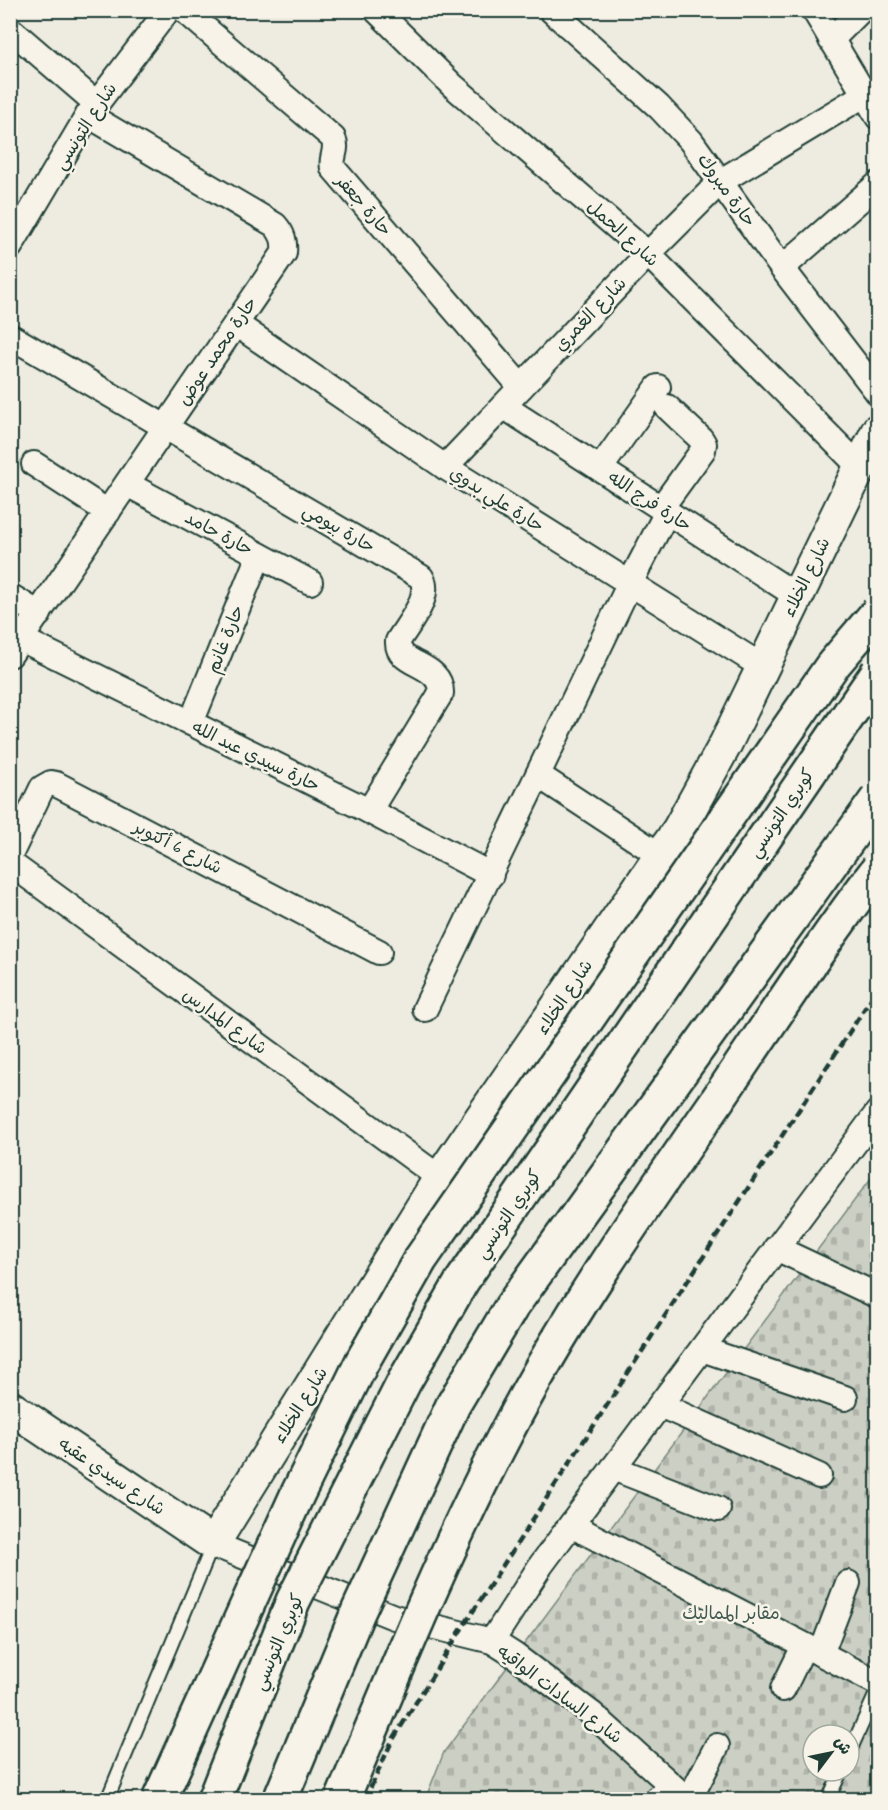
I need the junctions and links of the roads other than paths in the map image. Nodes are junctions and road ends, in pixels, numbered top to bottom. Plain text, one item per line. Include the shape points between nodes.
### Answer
1 (184, 10) edge
2 (376, 10) edge
3 (551, 10) edge
4 (814, 10) edge
5 (861, 10) edge
6 (155, 15) edge
7 (10, 29) edge
8 (831, 40) junction
9 (864, 95) junction
10 (92, 109) junction
11 (878, 117) edge
12 (721, 181) junction
13 (878, 184) edge
14 (10, 248) edge
15 (648, 254) junction
16 (782, 268) junction
17 (236, 324) junction
18 (10, 336) edge
19 (521, 387) junction
20 (878, 393) edge
21 (503, 406) junction
22 (166, 427) junction
23 (878, 430) edge
24 (34, 464) dead end
25 (445, 466) junction
26 (860, 467) junction
27 (600, 469) junction
28 (127, 484) junction
29 (664, 510) junction
30 (108, 512) junction
31 (259, 555) junction
32 (310, 582) dead end
33 (630, 583) junction
34 (10, 596) edge
35 (797, 596) junction
36 (878, 612) edge
37 (39, 614) junction
38 (16, 647) edge
39 (763, 667) junction
40 (878, 672) edge
41 (191, 723) junction
42 (538, 775) junction
43 (878, 798) edge
44 (369, 811) junction
45 (10, 855) edge
46 (661, 856) junction
47 (10, 863) edge
48 (878, 869) edge
49 (491, 875) junction
50 (379, 952) dead end
51 (425, 1009) dead end
52 (878, 1112) edge
53 (440, 1178) junction
54 (776, 1248) junction
55 (878, 1296) edge
56 (702, 1349) junction
57 (845, 1398) dead end
58 (660, 1405) junction
59 (10, 1407) edge
60 (613, 1468) junction
61 (819, 1476) dead end
62 (718, 1509) dead end
63 (571, 1525) junction
64 (213, 1544) junction
65 (848, 1583) dead end
66 (492, 1641) junction
67 (812, 1650) junction
68 (878, 1683) edge
69 (783, 1689) dead end
70 (878, 1689) edge
71 (861, 1727) edge
72 (717, 1746) dead end
73 (668, 1782) junction
74 (836, 1783) edge
75 (107, 1800) edge
76 (159, 1800) edge
77 (214, 1800) edge
78 (280, 1800) edge
79 (342, 1800) edge
80 (646, 1800) edge
81 (688, 1800) edge
82 (828, 1800) edge

1 - 19 street, حارة جعفر via 333,138 337,149 333,168
2 - 15 street, شارع الحمل via 452,85
3 - 12 street, حارة مبروك via 659,107
4 - 8 street
5 - 8 street
6 - 10 street, شارع التونسي
7 - 10 street
8 - 9 street
9 - 11 street
9 - 12 street, شارع الغمري
10 - 14 street, شارع التونسي
10 - 17 street, حارة محمد عوض via 282,233 284,253
12 - 15 street, شارع الغمري
12 - 16 street, حارة مبروك
13 - 16 street
15 - 19 street, شارع الغمري
15 - 26 street, شارع الحمل
16 - 20 street, حارة مبروك
17 - 22 street, حارة محمد عوض
17 - 25 street, حارة علي بدوي
18 - 22 street, حارة بيومي
19 - 21 street, شارع الغمري
21 - 25 street, شارع الغمري
21 - 27 street, حارة فرج الله
22 - 28 street, حارة محمد عوض
22 - 44 street, حارة بيومي via 417,573 424,582 425,593 398,641 398,649 433,673 441,693
23 - 26 street, شارع الخلاء
24 - 30 street
25 - 33 street, حارة علي بدوي
26 - 35 street, شارع الخلاء
27 - 29 street, حارة فرج الله
27 - 29 street via 662,397 704,444
28 - 30 street, حارة محمد عوض
28 - 31 street, حارة حامد
29 - 33 street
29 - 35 street, حارة فرج الله
30 - 37 street, حارة محمد عوض
31 - 32 street, حارة حامد
31 - 41 street, حارة غانم
33 - 39 street, حارة علي بدوي
33 - 42 street
34 - 37 street
35 - 39 street, شارع الخلاء
36 - 76 highway, bridge via 832,666 420,1260 362,1362 308,1473
37 - 38 street, حارة محمد عوض
38 - 41 street, حارة سيدي عبد الله
39 - 46 street, شارع الخلاء via 725,745
40 - 77 highway, كوبري التونسي, bridge via 462,1281 404,1382 293,1601
41 - 44 street, حارة سيدي عبد الله
42 - 46 street
42 - 49 street
43 - 78 highway, bridge via 500,1326 453,1405 358,1612
44 - 49 street, حارة سيدي عبد الله
45 - 50 street, شارع 6 أكتوبر via 42,788 56,784
46 - 53 street, شارع الخلاء
47 - 53 street, شارع المدارس
48 - 79 highway, bridge via 563,1329 466,1511 394,1671
49 - 51 street
52 - 54 street
53 - 64 street, شارع الخلاء
54 - 55 street
54 - 56 street
56 - 57 street
56 - 58 street
58 - 60 street
58 - 61 street
59 - 64 street, شارع سيدي عقبه
60 - 62 street
60 - 63 street
63 - 66 street
63 - 67 street
64 - 66 street, شارع السادات الواقيه via 394,1617
64 - 75 lane
65 - 67 street
66 - 73 street, شارع السادات الواقيه via 592,1714
67 - 68 street
67 - 69 street
70 - 71 lane
72 - 81 street
73 - 80 lane
73 - 81 street, شارع السادات الواقيه
74 - 82 lane

